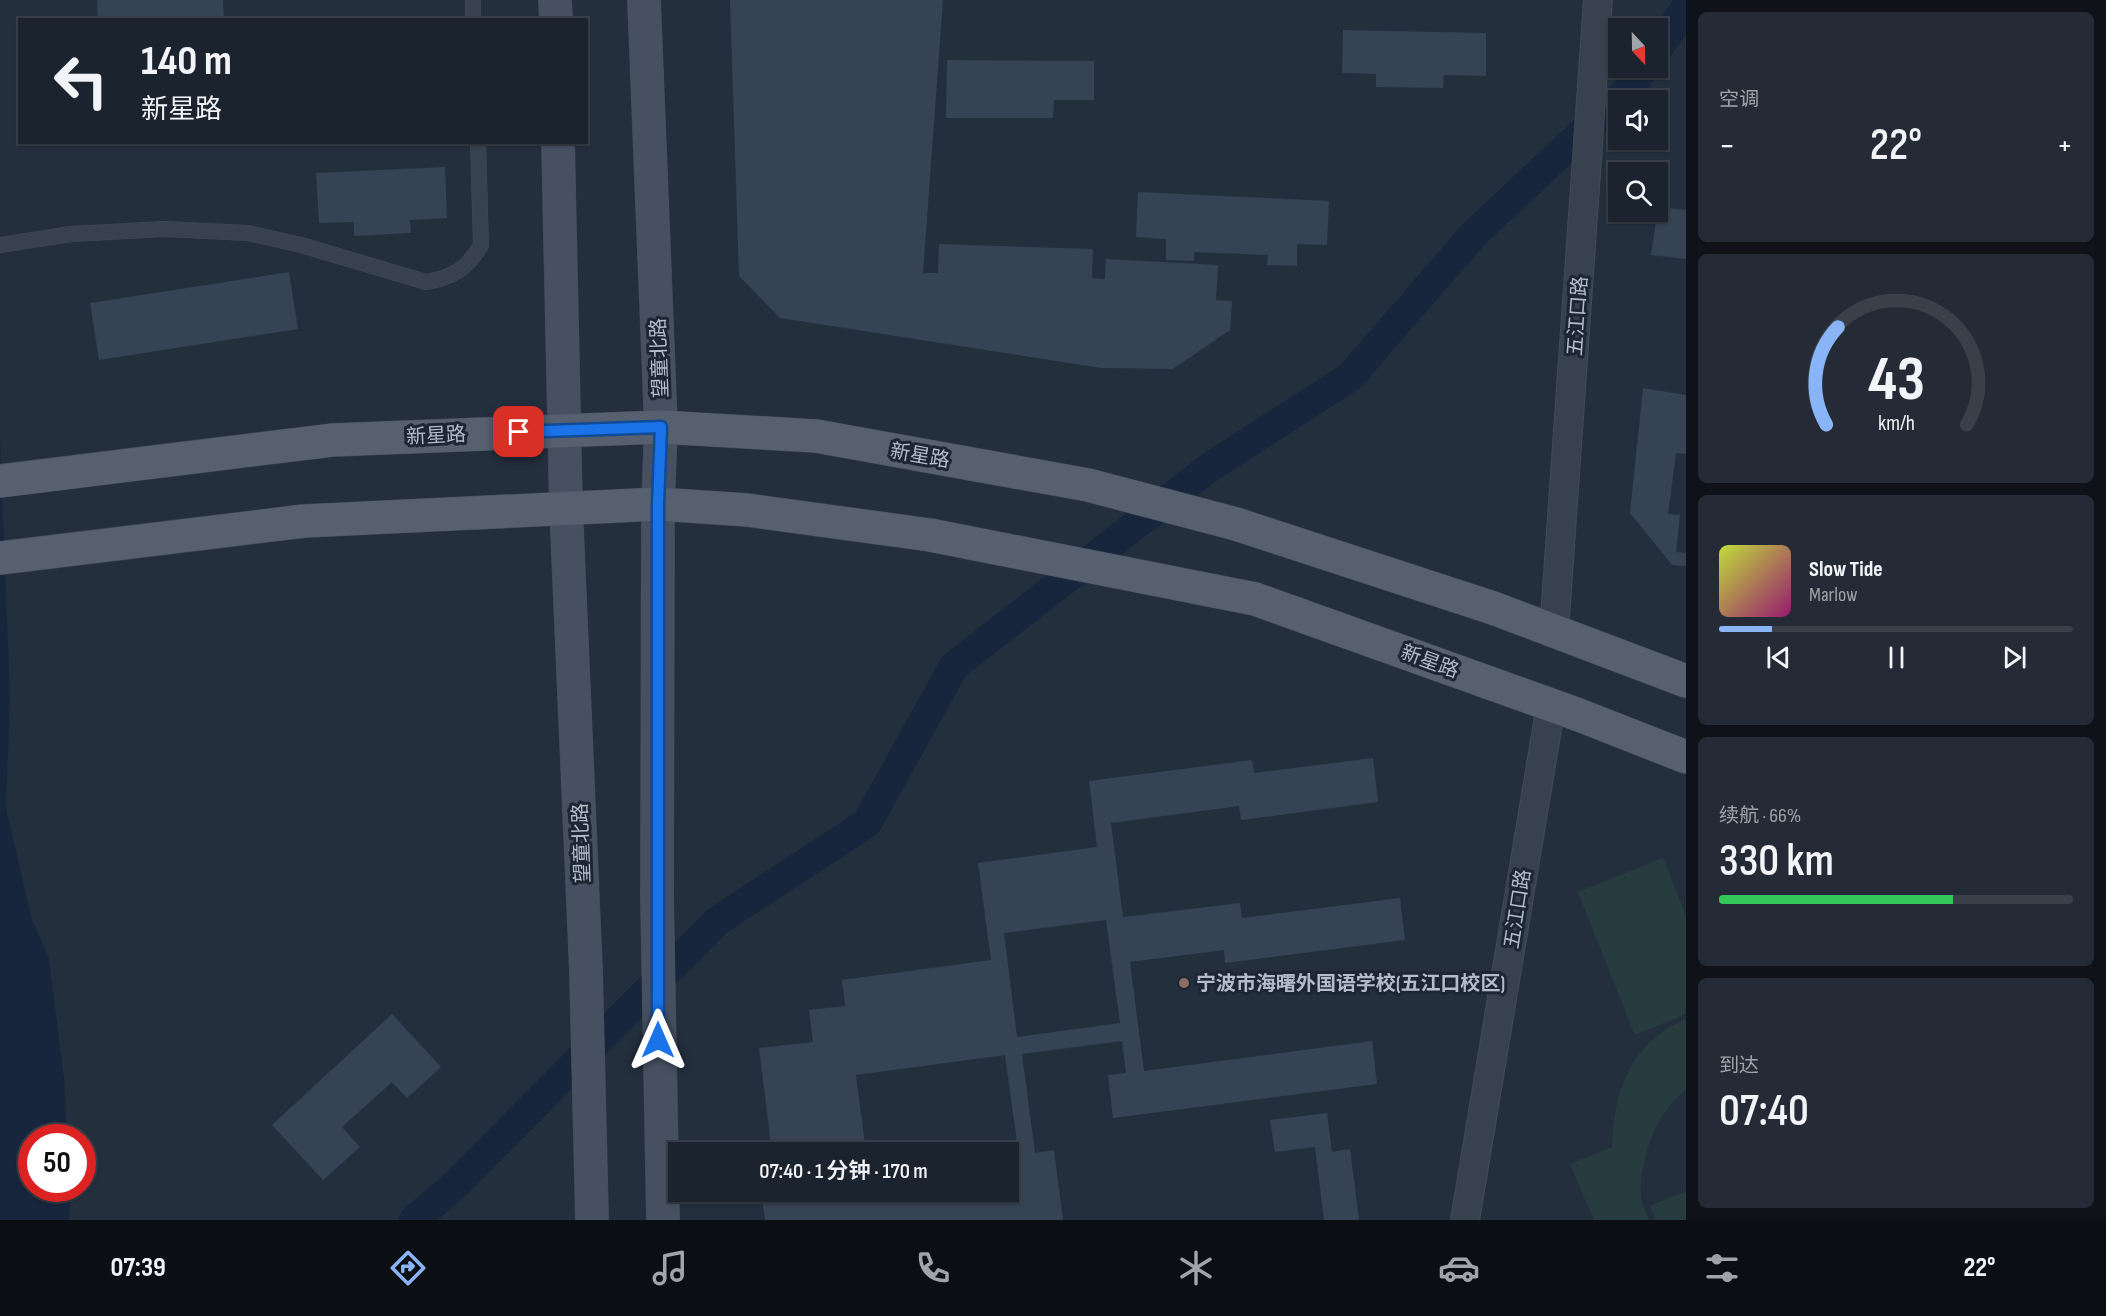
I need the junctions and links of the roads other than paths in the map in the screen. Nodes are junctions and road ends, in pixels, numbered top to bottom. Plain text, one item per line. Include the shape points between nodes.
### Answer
1 (473, 0) edge
2 (555, 0) edge
3 (644, 0) edge
4 (1598, 0) edge
5 (473, 18) edge
6 (556, 18) edge
7 (478, 144) edge
8 (558, 144) edge
9 (0, 245) edge
10 (661, 427) junction
11 (565, 429) junction
12 (0, 481) edge
13 (658, 504) junction
14 (566, 507) junction
15 (0, 558) edge
16 (1554, 632) junction
17 (1686, 681) edge
18 (1551, 705) junction
19 (1686, 757) edge
20 (592, 1220) edge
21 (663, 1220) edge
22 (1465, 1220) edge

1 - 5 lane
2 - 6 main road
3 - 10 main road, 望童北路
4 - 16 street, 五江口路
7 - 9 lane via 481,245 474,258 447,279 426,282 248,233 165,229 71,234
8 - 11 main road, 望童北路
10 - 11 main road, 新星路
10 - 13 main road, 望童北路
10 - 16 main road, 新星路 via 816,436 1088,485 1236,524 1493,608
11 - 12 main road, 新星路 via 333,440
11 - 14 main road, 望童北路
13 - 14 main road
13 - 18 main road, 新星路 via 758,512 930,535 1255,599
13 - 21 main road, 望童北路 via 657,897
14 - 15 main road via 304,521
14 - 20 main road, 望童北路 via 586,971
16 - 17 main road, 新星路
18 - 19 main road, 新星路
18 - 22 street, 五江口路

